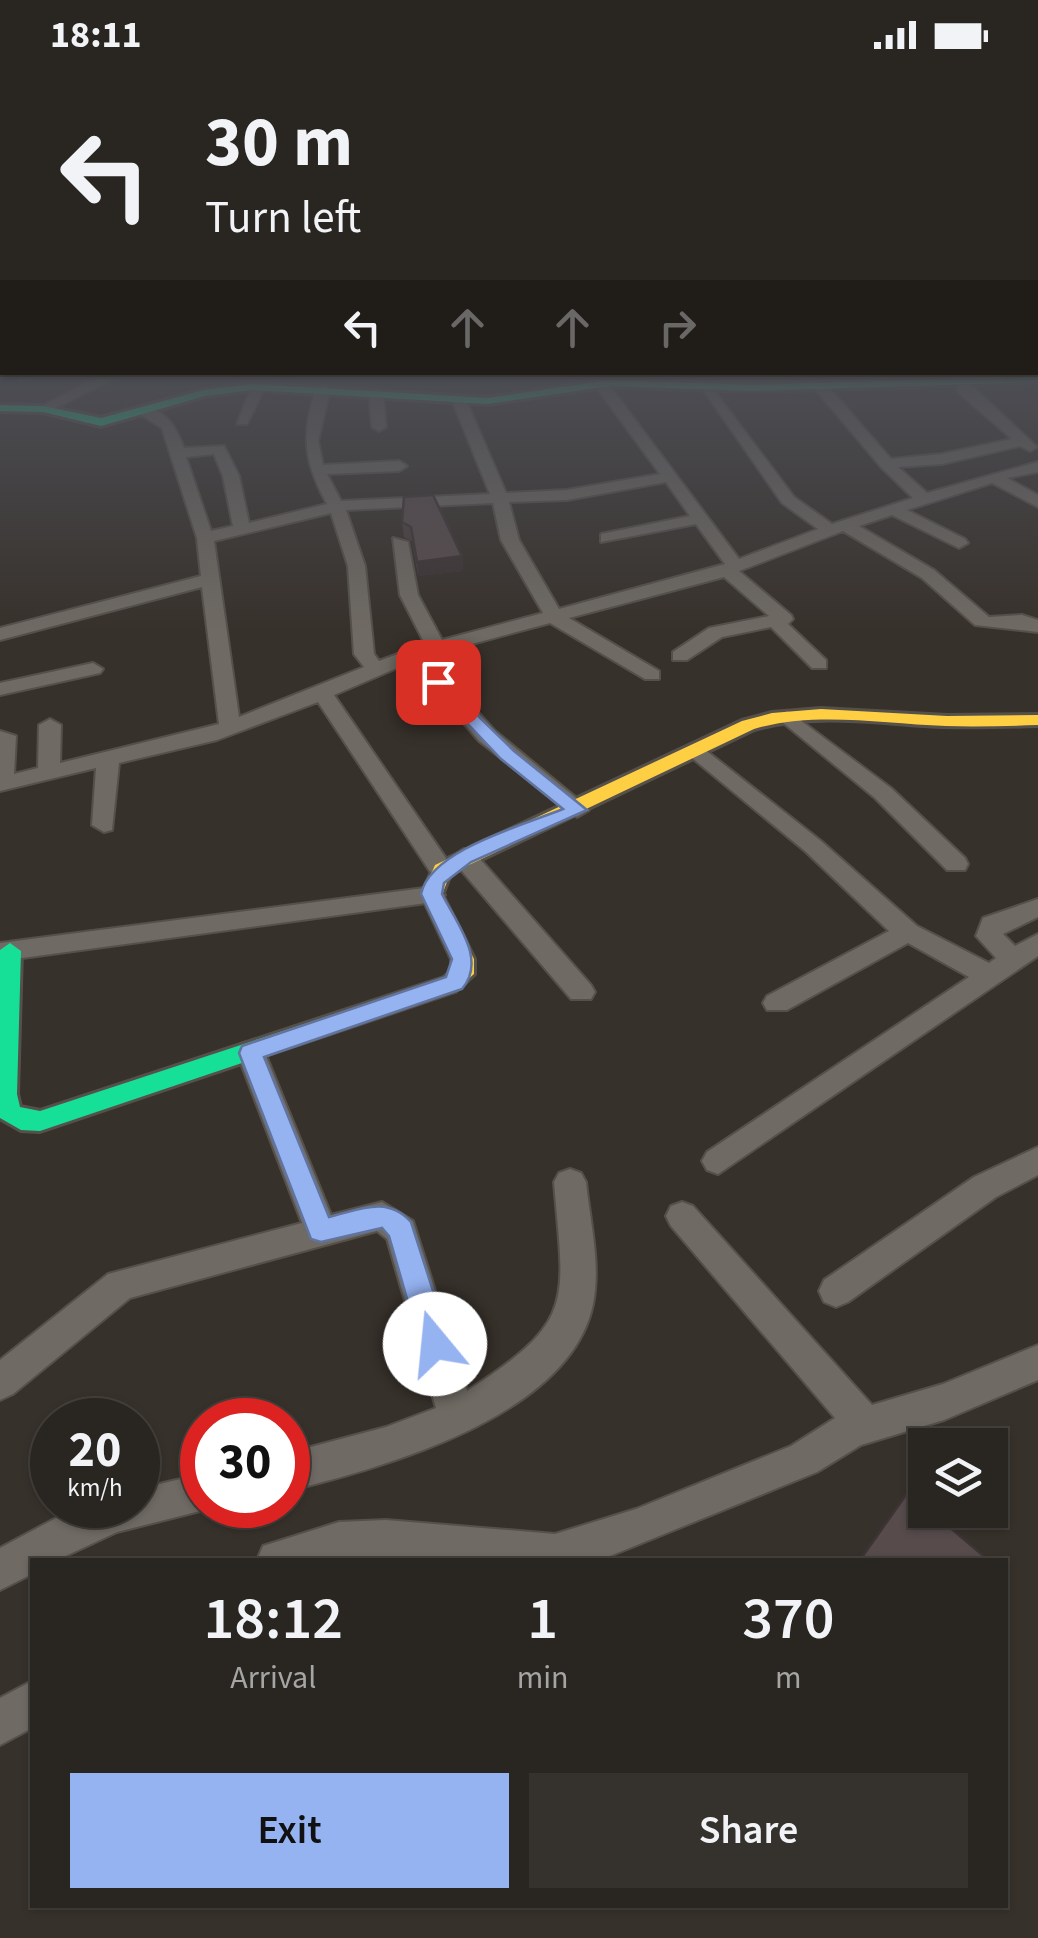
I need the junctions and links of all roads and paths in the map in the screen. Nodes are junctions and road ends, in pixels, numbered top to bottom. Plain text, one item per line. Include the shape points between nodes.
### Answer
1 (179, 458) edge
2 (223, 458) edge
3 (313, 458) edge
4 (481, 458) edge
5 (659, 458) edge
6 (757, 458) edge
7 (881, 458) edge
8 (950, 458) edge
9 (886, 464) junction
10 (399, 466) dead end
11 (1038, 467) edge
12 (317, 470) junction
13 (993, 476) junction
14 (670, 477) junction
15 (500, 498) junction
16 (925, 500) junction
17 (1038, 502) edge
18 (338, 506) junction
19 (894, 510) junction
20 (697, 519) junction
21 (838, 528) junction
22 (242, 530) junction
23 (205, 538) junction
24 (607, 538) dead end
25 (399, 542) dead end
26 (958, 543) dead end
27 (732, 568) junction
28 (208, 580) junction
29 (556, 618) junction
30 (777, 623) junction
31 (1038, 626) edge
32 (0, 634) edge
33 (425, 650) junction
34 (680, 656) dead end
35 (819, 664) dead end
36 (374, 668) junction
37 (93, 669) dead end
38 (652, 675) dead end
39 (0, 688) edge
40 (322, 692) junction
41 (788, 717) junction
42 (1038, 720) edge
43 (50, 725) dead end
44 (230, 728) junction
45 (5, 736) dead end
46 (699, 752) junction
47 (108, 761) junction
48 (49, 774) junction
49 (1, 784) edge
50 (577, 810) junction
51 (104, 825) dead end
52 (956, 864) dead end
53 (446, 874) junction
54 (1038, 908) edge
55 (908, 932) junction
56 (1038, 943) edge
57 (5, 952) edge
58 (1000, 967) junction
59 (581, 992) dead end
60 (777, 1003) dead end
61 (251, 1053) junction
62 (718, 1160) dead end
63 (1038, 1160) edge
64 (570, 1182) dead end
65 (682, 1216) dead end
66 (321, 1230) junction
67 (836, 1291) dead end
68 (1038, 1362) edge
69 (0, 1382) edge
70 (458, 1420) junction
71 (865, 1425) junction
72 (310, 1466) edge
73 (180, 1498) edge
74 (285, 1558) edge
75 (0, 1570) edge
76 (30, 1704) edge
77 (0, 1723) edge

1 - 23 street
2 - 22 street
3 - 12 street
4 - 15 street
5 - 14 street
6 - 21 street via 788,500
7 - 9 street
8 - 9 street
9 - 16 street
10 - 12 street
11 - 13 street
12 - 18 street
13 - 16 street
13 - 17 street
14 - 15 street via 587,493
14 - 20 street
15 - 18 street
15 - 29 street via 519,560
16 - 19 street
18 - 22 street
18 - 36 street via 355,557 364,654
19 - 21 street
19 - 26 street
20 - 24 street
20 - 27 street
21 - 27 street
21 - 31 street via 928,574 982,621
22 - 23 street
23 - 28 street
25 - 33 street
27 - 29 street
27 - 30 street via 782,616
28 - 32 street
28 - 44 street
29 - 33 street
29 - 38 street
30 - 34 street via 716,632
30 - 35 street
33 - 36 street
33 - 50 street via 487,736
36 - 40 street
37 - 39 street
40 - 44 street
40 - 53 street
41 - 42 main road
41 - 46 main road via 748,725
41 - 52 street via 883,793
43 - 48 street
44 - 47 street
45 - 49 street
46 - 50 main road
46 - 55 street
47 - 48 street
47 - 51 street
48 - 49 street
50 - 53 main road
53 - 57 street
53 - 59 street
53 - 61 main road via 463,959 463,974 454,983
54 - 58 street via 992,924 989,936
55 - 58 street
55 - 60 street
56 - 58 street
57 - 61 main road via 5,1094 9,1112 21,1120 40,1121
58 - 62 street
61 - 66 street
63 - 67 street via 984,1187
64 - 70 street via 578,1288 570,1322 510,1385
65 - 71 street
66 - 69 street via 120,1285
66 - 70 street via 382,1216 401,1230
68 - 71 street via 944,1402
70 - 72 street via 392,1446
71 - 74 street via 748,1484 556,1554 386,1540 339,1542
73 - 75 street via 73,1529
76 - 77 street

